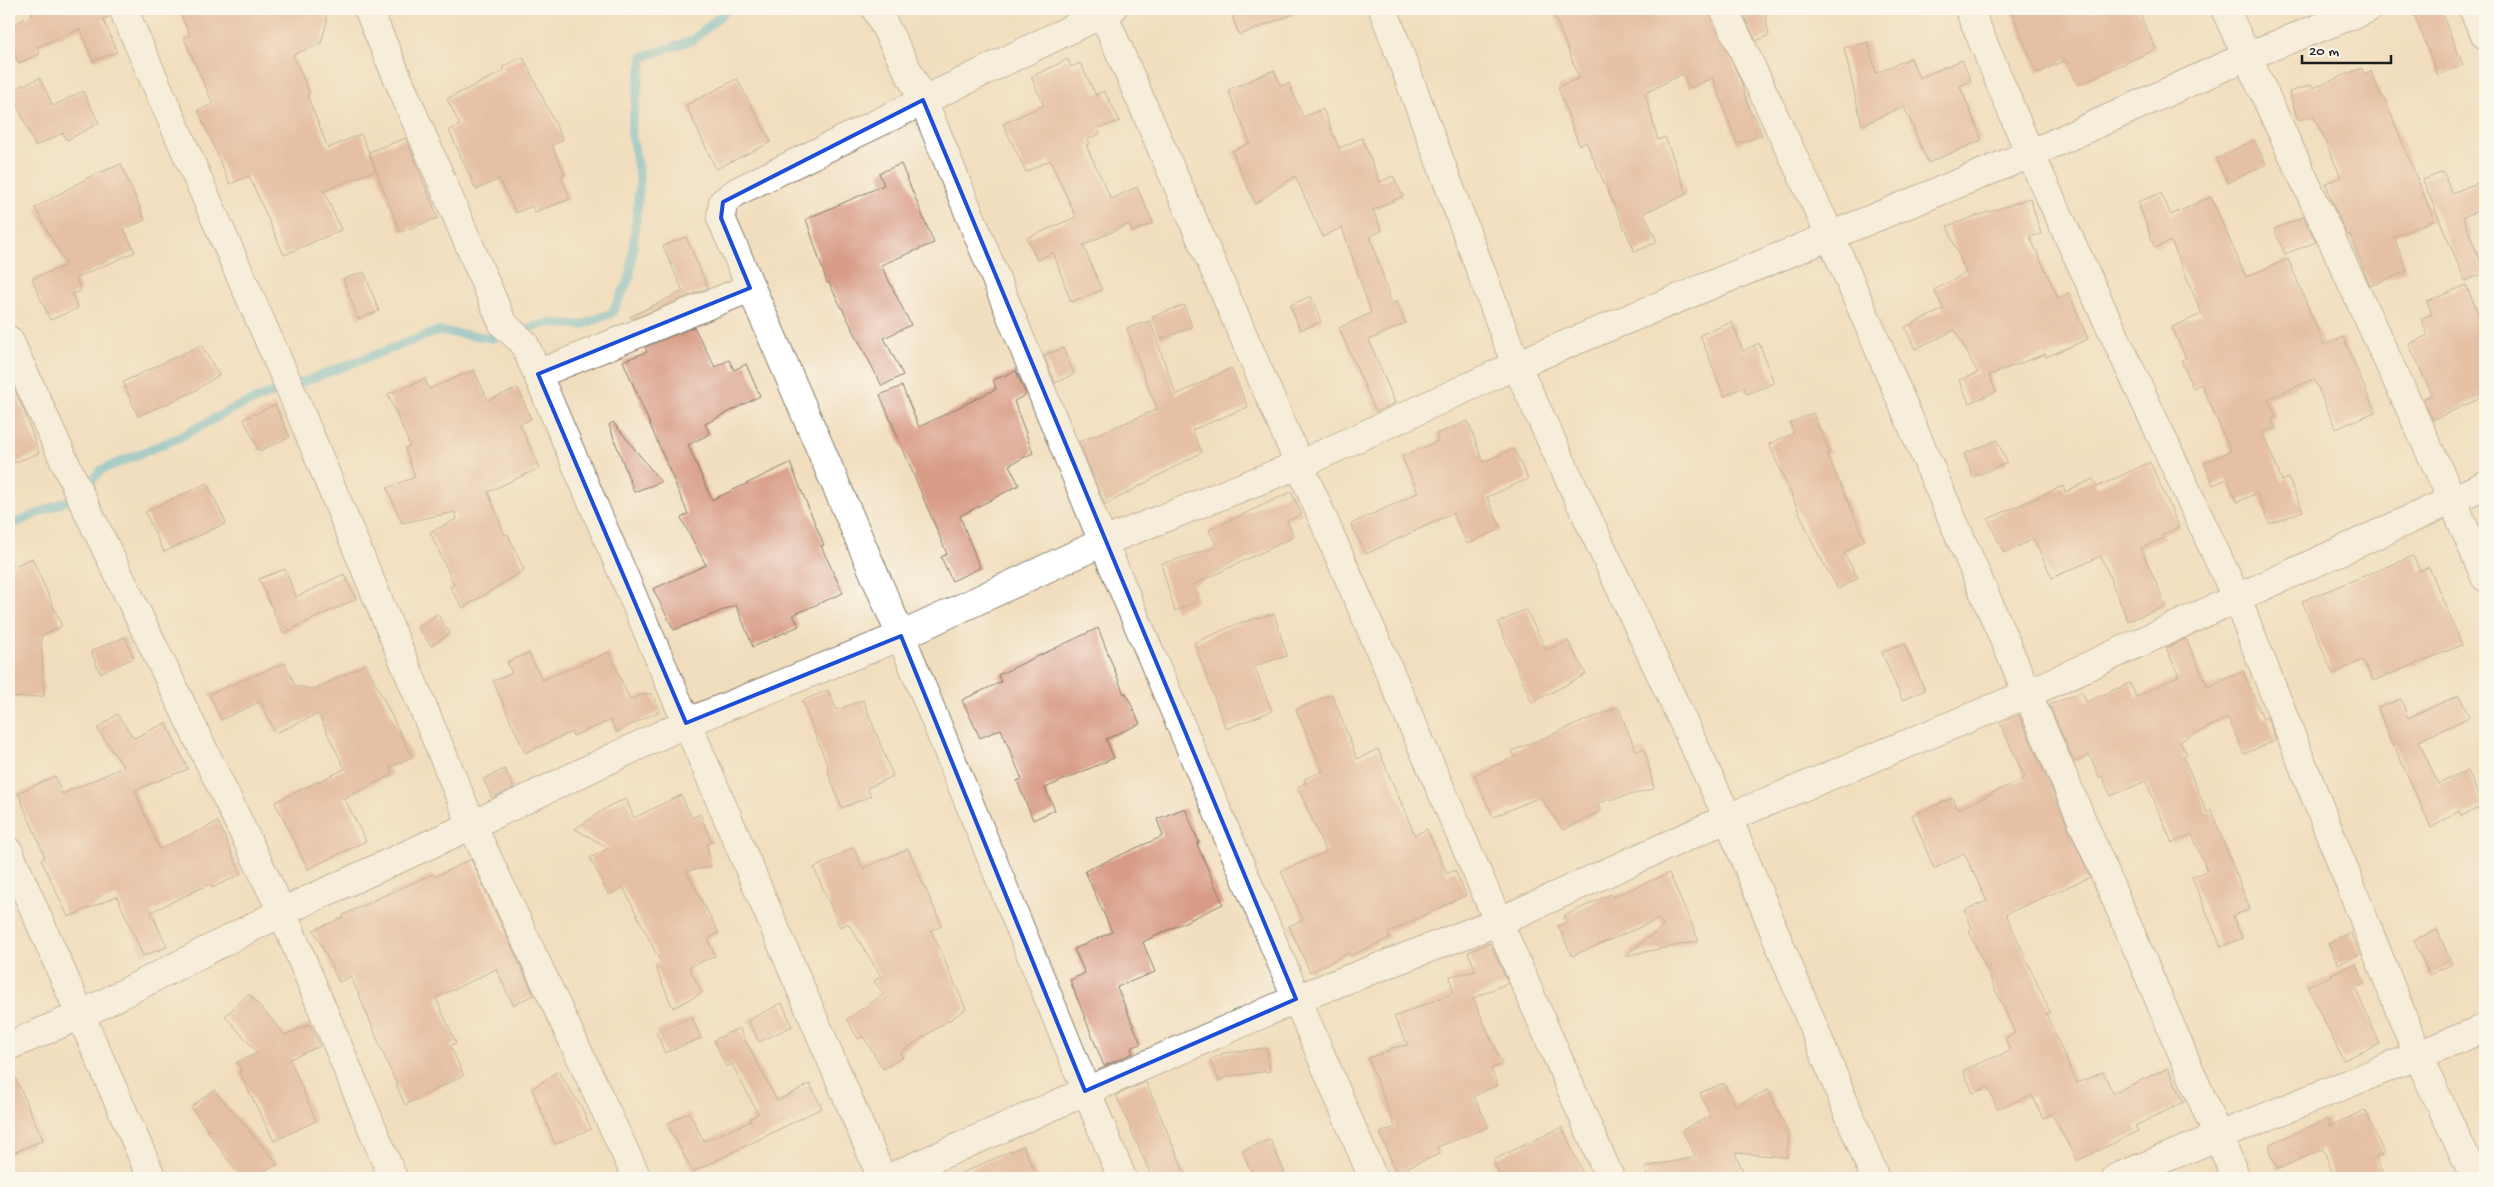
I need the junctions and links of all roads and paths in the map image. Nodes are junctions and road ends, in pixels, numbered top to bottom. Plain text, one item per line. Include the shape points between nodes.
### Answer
1 (122, 9) edge
2 (368, 9) edge
3 (876, 9) edge
4 (1383, 9) edge
5 (1724, 9) edge
6 (1969, 9) edge
7 (2225, 9) edge
8 (2367, 9) edge
9 (2474, 9) edge
10 (1105, 10) edge
11 (2485, 35) edge
12 (2245, 57) junction
13 (923, 100) junction
14 (2030, 154) junction
15 (1830, 235) junction
16 (750, 288) junction
17 (9, 340) edge
18 (1516, 365) junction
19 (538, 374) junction
20 (1301, 464) junction
21 (2485, 485) edge
22 (2452, 499) junction
23 (1103, 542) junction
24 (2485, 577) edge
25 (2237, 599) junction
26 (901, 636) junction
27 (2027, 694) junction
28 (686, 723) junction
29 (1728, 818) junction
30 (472, 826) junction
31 (9, 852) edge
32 (282, 912) junction
33 (1500, 921) junction
34 (1296, 999) junction
35 (81, 1014) junction
36 (2485, 1028) edge
37 (9, 1046) edge
38 (2418, 1056) junction
39 (1085, 1091) junction
40 (2219, 1138) junction
41 (152, 1178) edge
42 (393, 1178) edge
43 (637, 1178) edge
44 (882, 1178) edge
45 (889, 1178) edge
46 (1122, 1178) edge
47 (1373, 1178) edge
48 (1610, 1178) edge
49 (1875, 1178) edge
50 (2116, 1178) edge
51 (2236, 1178) edge
52 (2475, 1178) edge

1 - 30 street via 290,388
2 - 19 street via 503,324 524,343
3 - 13 street
4 - 18 street
5 - 15 street
6 - 14 street
7 - 12 street
8 - 12 street
9 - 11 street
10 - 13 street
10 - 20 street
12 - 14 street
12 - 22 street
13 - 16 street via 738,191 723,202 721,218
13 - 23 street
14 - 15 street
14 - 25 street
15 - 18 street
15 - 27 street
16 - 19 street
16 - 26 street
17 - 32 street via 80,495
18 - 20 street
18 - 29 street
19 - 28 street
20 - 23 street
20 - 33 street via 1403,706
21 - 22 street
22 - 24 street
22 - 25 street
23 - 26 street
23 - 34 street
25 - 27 street
25 - 38 street
26 - 28 street
26 - 39 street
27 - 29 street
27 - 40 street
28 - 30 street
28 - 44 street
29 - 33 street
29 - 49 street
30 - 32 street
30 - 43 street
31 - 35 street
32 - 35 street
32 - 42 street
33 - 34 street
33 - 48 street
34 - 39 street
34 - 47 street
35 - 37 street
35 - 41 street
36 - 38 street
38 - 40 street
38 - 52 street
39 - 45 street
39 - 46 street
40 - 50 street
40 - 51 street

